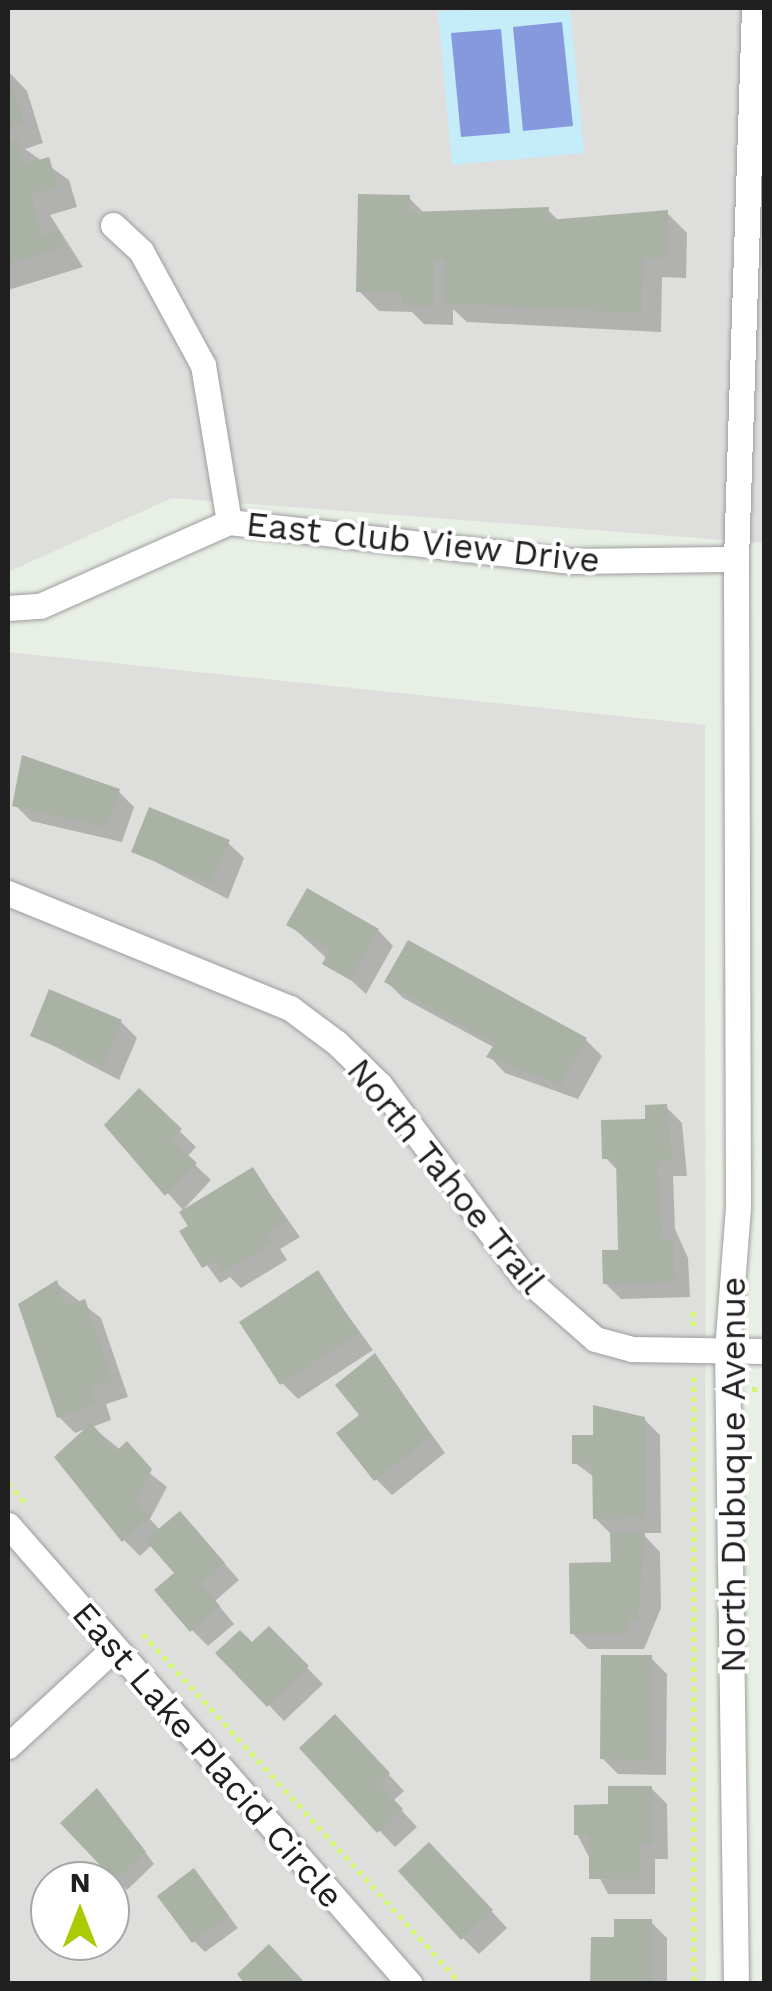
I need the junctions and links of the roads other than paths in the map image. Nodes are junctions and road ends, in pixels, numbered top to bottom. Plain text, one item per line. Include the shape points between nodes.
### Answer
1 (754, 8) edge
2 (113, 226) dead end
3 (229, 522) junction
4 (736, 559) junction
5 (8, 608) edge
6 (8, 893) edge
7 (727, 1350) junction
8 (764, 1351) edge
9 (8, 1525) edge
10 (112, 1650) junction
11 (8, 1746) edge
12 (410, 1984) edge
13 (736, 1984) edge

1 - 4 street, North Dubuque Avenue
2 - 3 street via 141,251 203,366
3 - 4 street, East Club View Drive via 572,561
3 - 5 street, East Club View Drive via 40,606
4 - 7 street, North Dubuque Avenue via 738,1207
6 - 7 street, North Tahoe Trail via 290,1008 380,1085 561,1317 632,1349
7 - 8 street, North Tahoe Trail
7 - 13 street, North Dubuque Avenue
9 - 10 street, East Lake Placid Circle
10 - 11 street
10 - 12 street, East Lake Placid Circle

